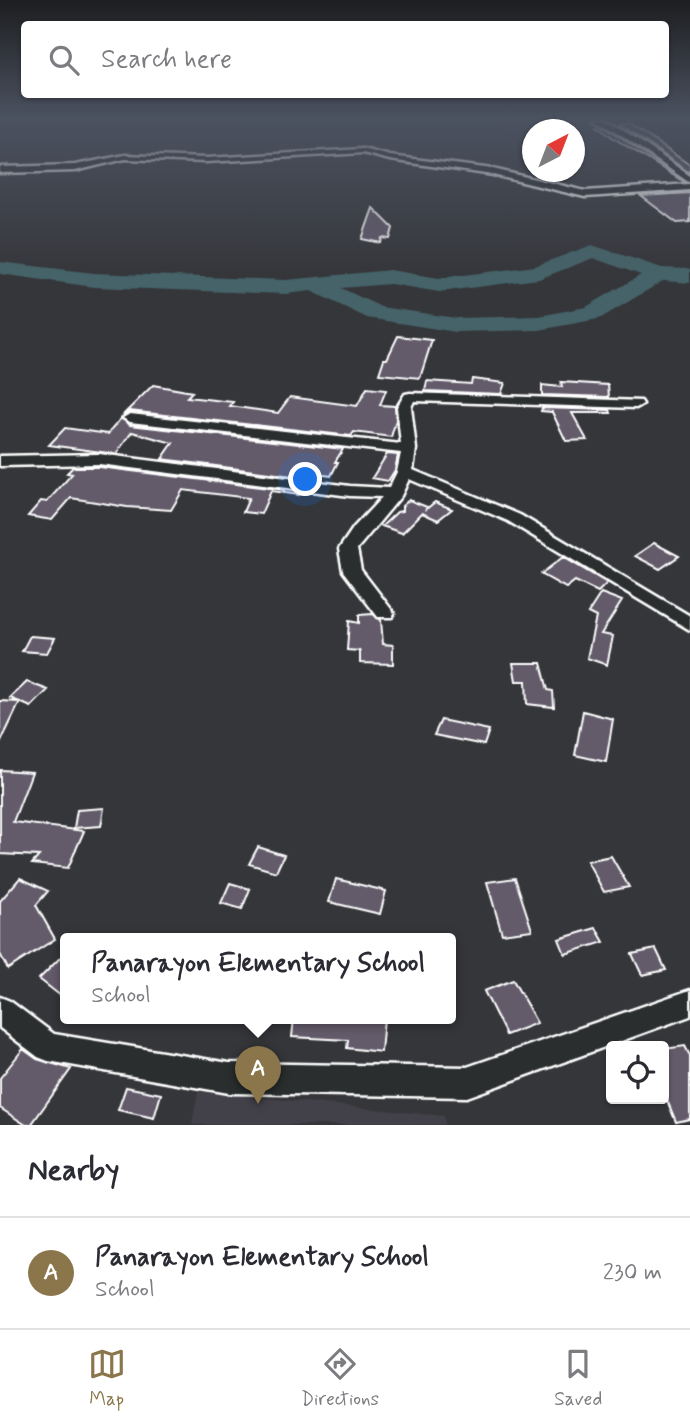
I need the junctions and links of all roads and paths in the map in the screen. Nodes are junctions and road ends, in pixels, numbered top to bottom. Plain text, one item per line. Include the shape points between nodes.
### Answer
1 (482, 170) edge
2 (690, 187) edge
3 (636, 404) dead end
4 (130, 418) dead end
5 (409, 449) junction
6 (0, 461) edge
7 (405, 472) junction
8 (395, 493) junction
9 (385, 613) dead end
10 (690, 624) edge
11 (690, 1003) edge
12 (0, 1011) edge

1 - 2 street via 585,194
3 - 5 street via 410,397 404,407
4 - 5 street
5 - 7 street
6 - 8 street via 99,459
7 - 8 street
7 - 10 street via 514,518
8 - 9 street via 348,549 352,571
11 - 12 street via 467,1082 229,1078 48,1047

